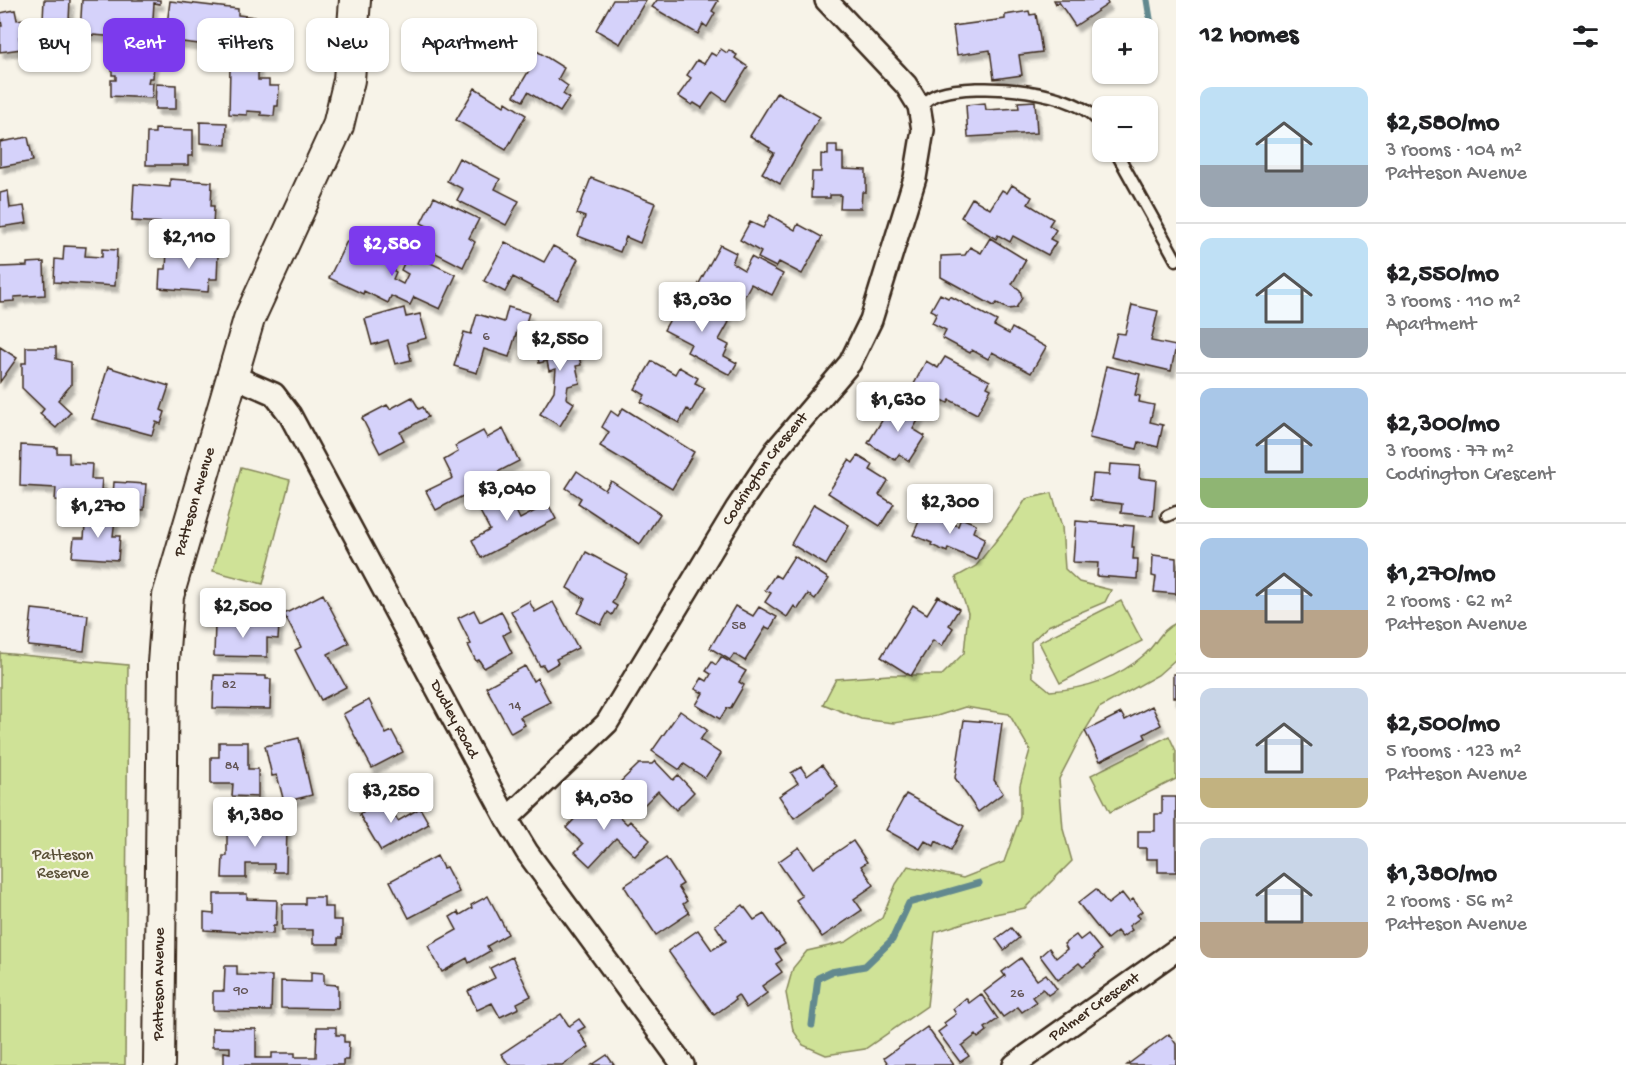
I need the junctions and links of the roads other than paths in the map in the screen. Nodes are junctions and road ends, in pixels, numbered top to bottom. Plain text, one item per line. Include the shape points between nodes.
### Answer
1 (355, 0) edge
2 (826, 0) edge
3 (919, 106) junction
4 (1092, 115) edge
5 (1122, 162) edge
6 (1176, 260) edge
7 (233, 376) junction
8 (507, 819) junction
9 (1176, 950) edge
10 (159, 1065) edge
11 (683, 1065) edge
12 (1014, 1065) edge

1 - 7 main road, Patteson Avenue via 349,80 338,126 249,319
2 - 3 street, Codrington Crescent via 906,85
3 - 4 lane via 936,94 964,89 1007,90 1049,95
3 - 8 street, Codrington Crescent via 923,130 915,178 870,321 850,363 776,450 607,723
5 - 6 lane
7 - 8 street, Dudley Road via 274,394 290,415
7 - 10 main road, Patteson Avenue via 165,616
8 - 11 street, Dudley Road
9 - 12 street, Palmer Crescent

